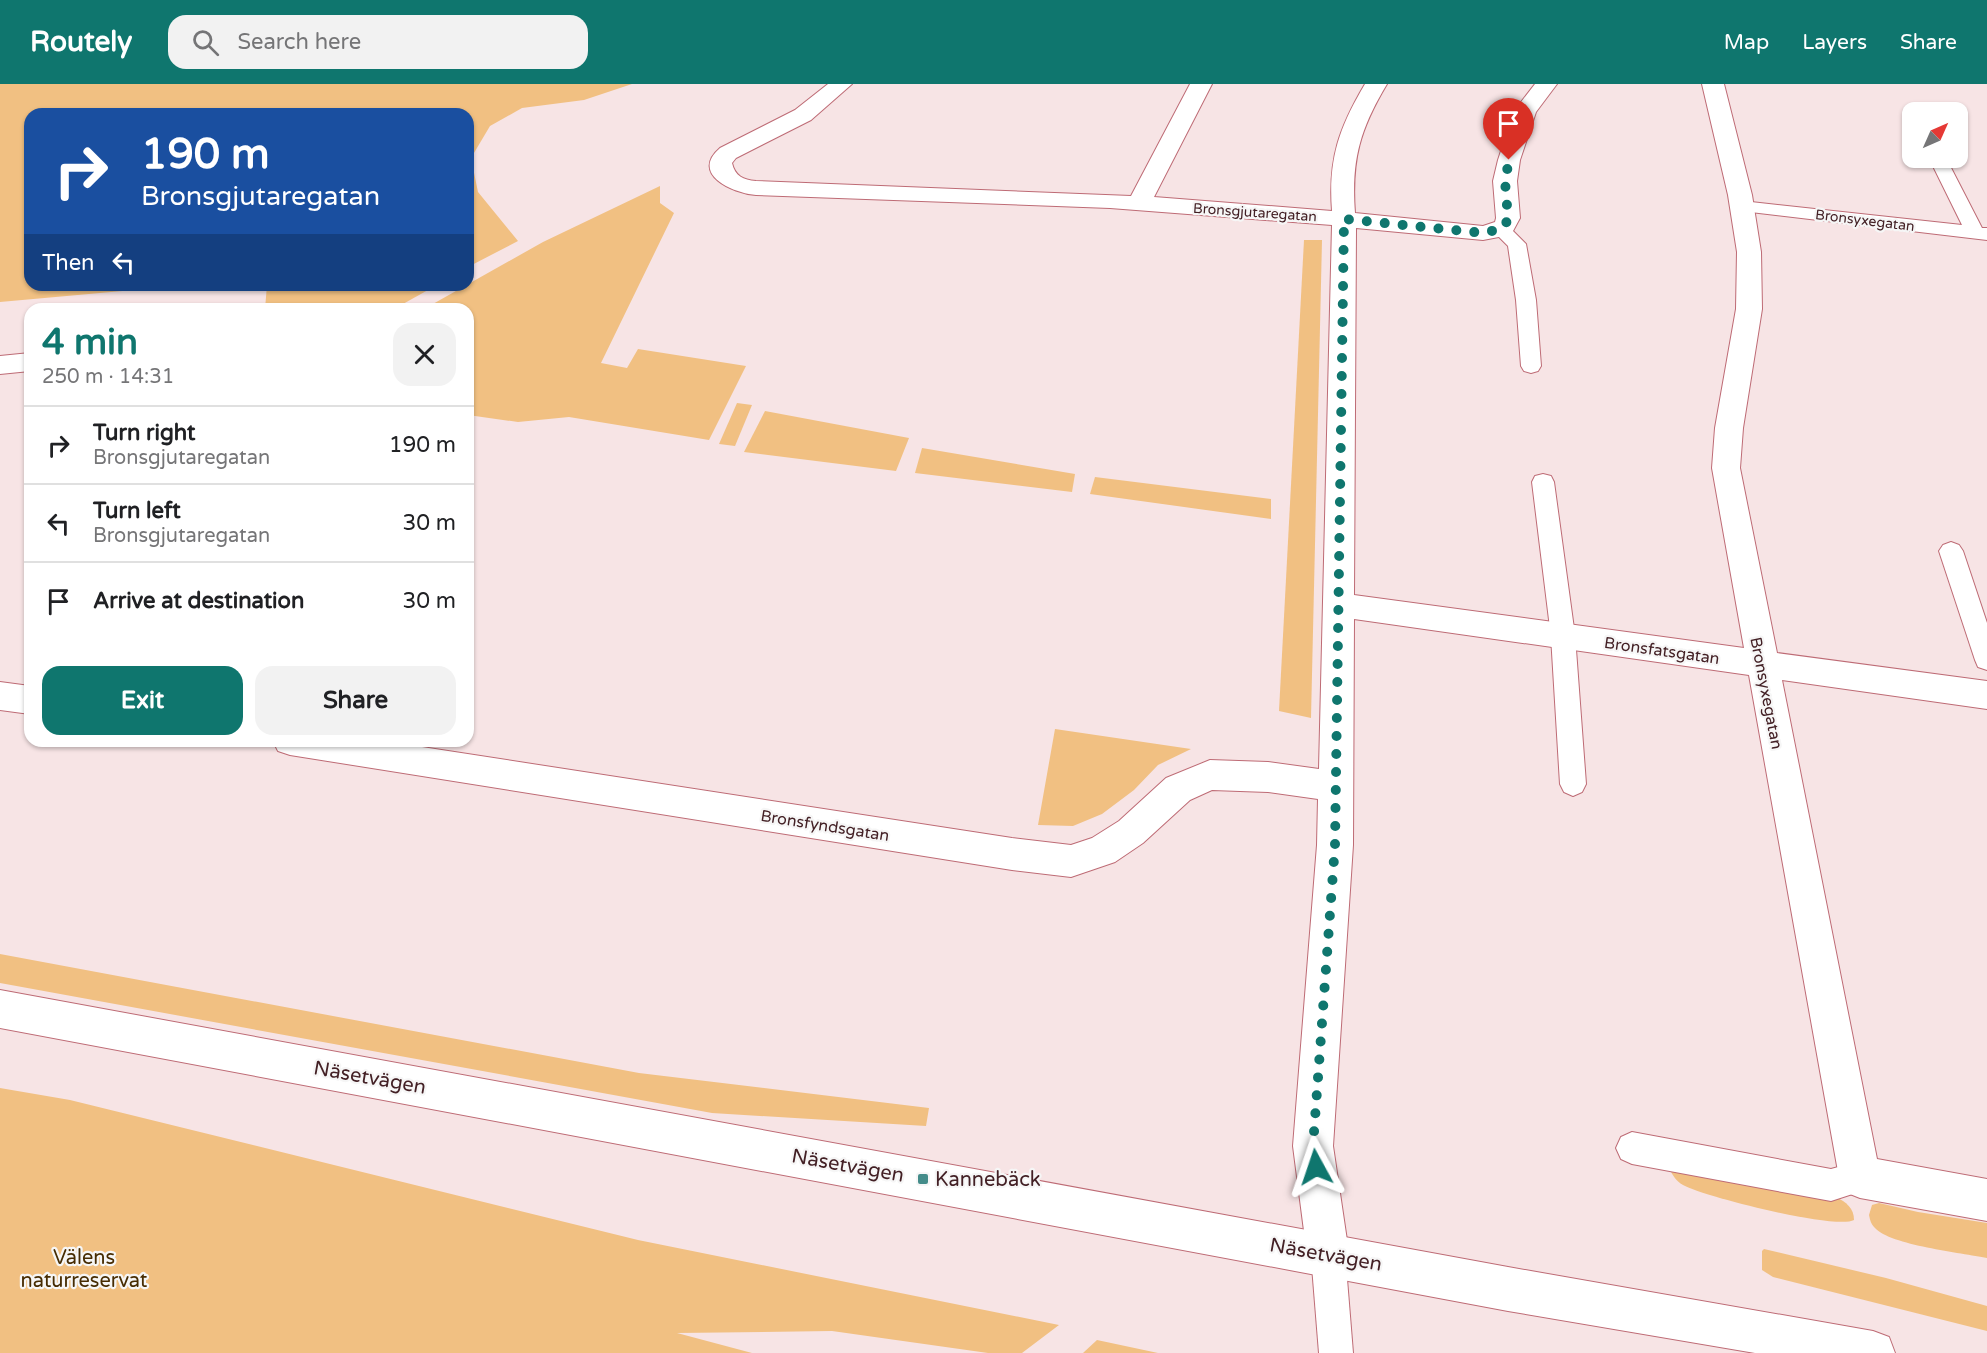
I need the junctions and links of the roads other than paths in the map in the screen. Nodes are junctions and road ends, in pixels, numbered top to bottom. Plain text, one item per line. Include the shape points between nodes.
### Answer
1 (842, 84) edge
2 (1201, 84) edge
3 (1376, 84) edge
4 (1546, 84) edge
5 (1713, 84) edge
6 (1944, 168) edge
7 (1139, 203) junction
8 (1742, 206) junction
9 (1344, 219) junction
10 (1500, 229) junction
11 (1981, 234) edge
12 (24, 363) edge
13 (0, 365) edge
14 (1532, 366) dead end
15 (1543, 482) dead end
16 (1951, 551) dead end
17 (1338, 605) junction
18 (1563, 636) junction
19 (1987, 660) edge
20 (1762, 664) junction
21 (1987, 695) edge
22 (0, 696) edge
23 (24, 699) edge
24 (328, 747) edge
25 (1573, 784) dead end
26 (1336, 787) junction
27 (0, 1009) edge
28 (1632, 1148) dead end
29 (1860, 1177) junction
30 (1987, 1200) edge
31 (1328, 1254) junction
32 (1336, 1353) edge
33 (1873, 1353) edge

1 - 7 street, Bronsgjutaregatan via 803,115 728,153 720,166 727,178 737,185 846,193 994,195
2 - 7 street
3 - 9 street via 1350,135 1342,170
4 - 10 street via 1525,111 1518,128 1505,181 1508,218
5 - 8 street, Bronsyxegatan
6 - 11 lane
7 - 9 street, Bronsgjutaregatan
8 - 11 lane, Bronsyxegatan
8 - 20 street, Bronsyxegatan via 1751,267 1749,311 1726,439 1726,468
9 - 10 street, Bronsgjutaregatan via 1483,233
9 - 17 street
10 - 14 lane via 1517,244
12 - 13 street
15 - 18 lane
16 - 19 lane
17 - 18 street, Bronsfatsgatan
17 - 26 street
18 - 20 street, Bronsfatsgatan
18 - 25 lane
20 - 21 street, Bronsfatsgatan
20 - 29 street, Bronsyxegatan
22 - 23 street
24 - 26 street, Bronsfyndsgatan via 1071,861 1102,851 1131,832 1178,789 1210,775 1268,777
26 - 31 street via 1313,1146
27 - 31 street, Näsetvägen
28 - 29 lane via 1831,1185
29 - 30 street
31 - 32 lane
31 - 33 street, Näsetvägen

